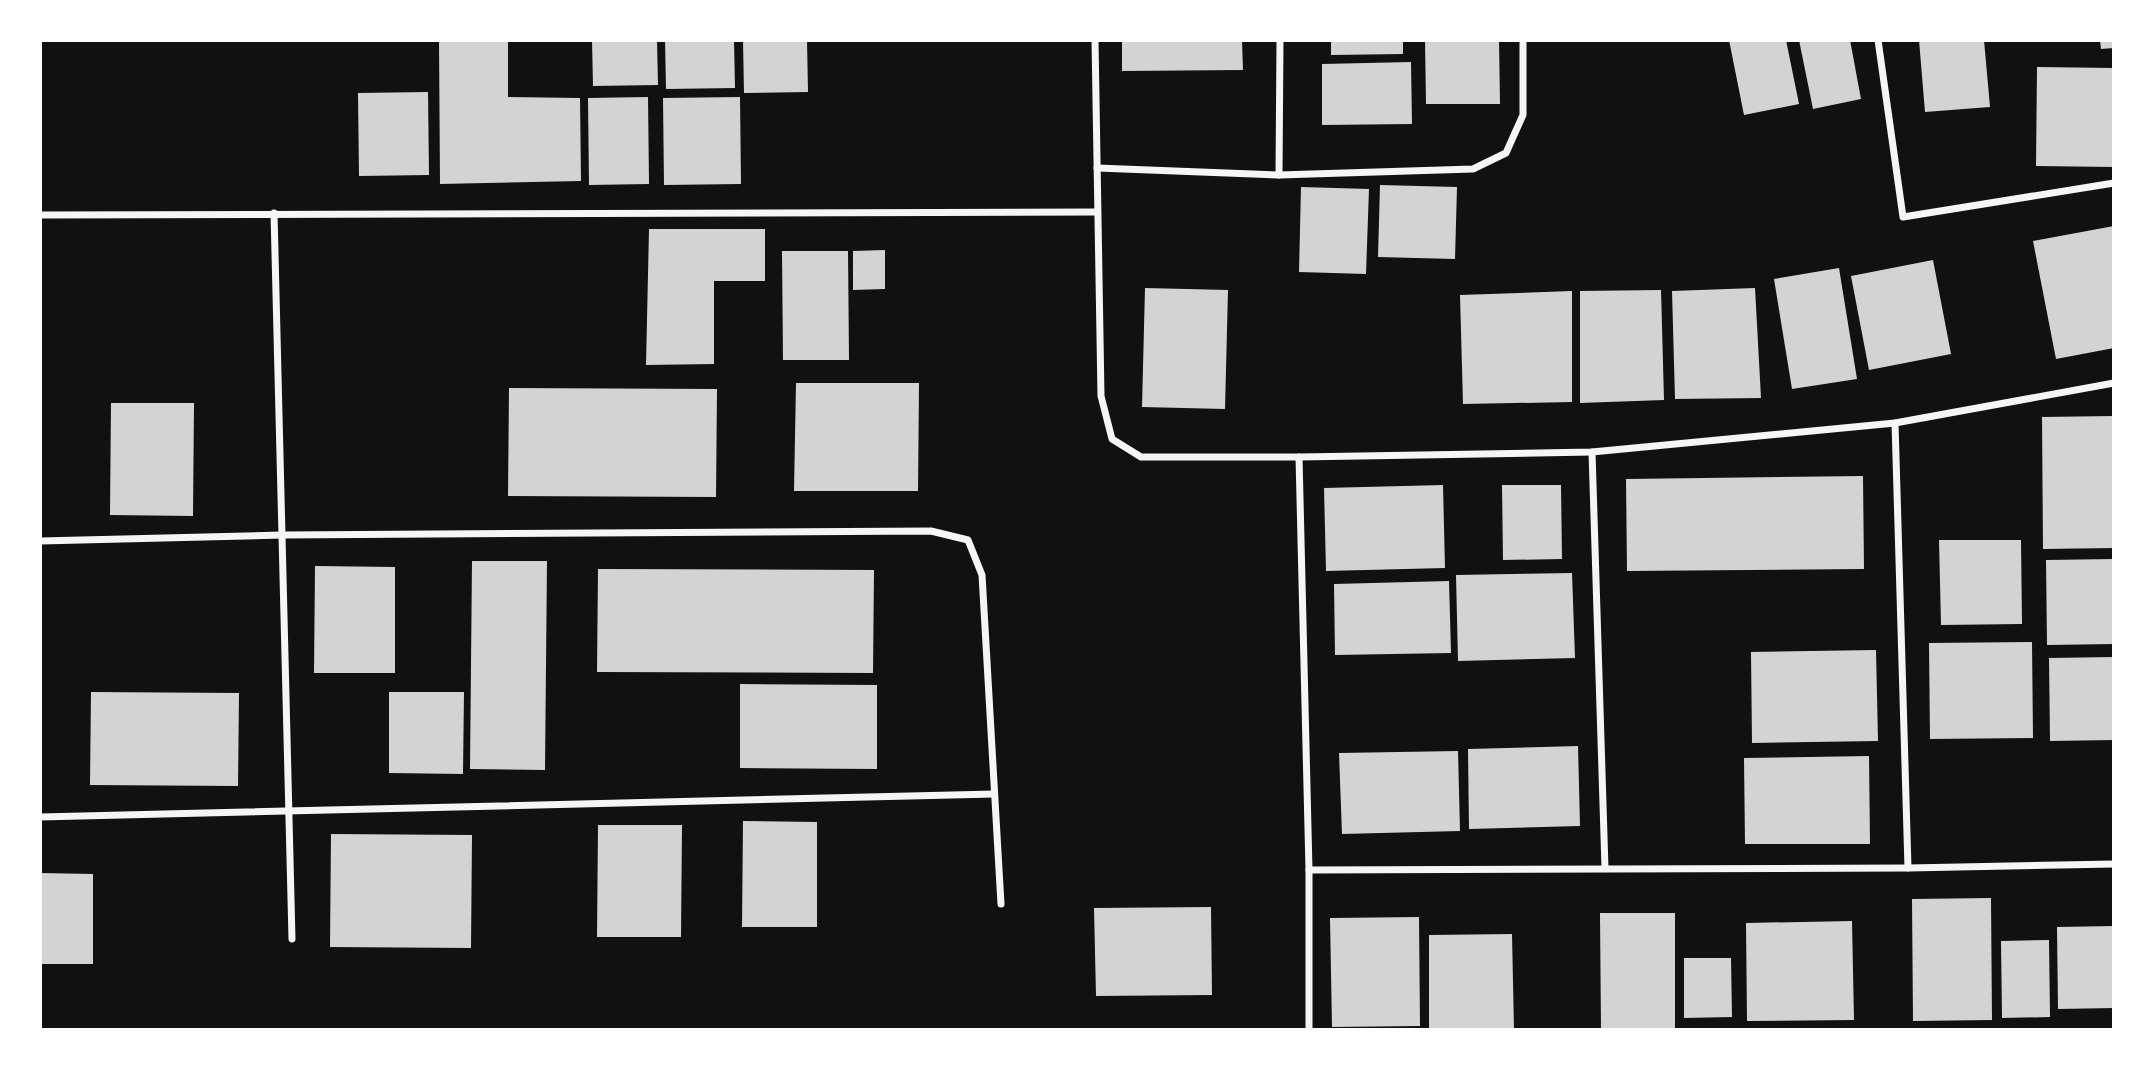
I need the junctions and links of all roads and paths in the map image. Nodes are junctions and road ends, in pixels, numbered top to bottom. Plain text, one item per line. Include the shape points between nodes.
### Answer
1 (1095, 40) edge
2 (1280, 40) edge
3 (1522, 40) edge
4 (1878, 40) edge
5 (1097, 168) junction
6 (1279, 175) junction
7 (2114, 183) edge
8 (1097, 212) junction
9 (274, 213) junction
10 (40, 215) edge
11 (2114, 383) edge
12 (1895, 423) junction
13 (1592, 452) junction
14 (1299, 457) junction
15 (282, 536) junction
16 (40, 541) edge
17 (994, 794) junction
18 (289, 810) junction
19 (40, 817) edge
20 (2114, 864) edge
21 (1605, 868) junction
22 (1908, 868) junction
23 (1308, 870) junction
24 (1001, 904) dead end
25 (292, 939) dead end
26 (1308, 1030) edge

1 - 5 street
2 - 6 street
3 - 6 street via 1523,115 1506,153 1472,169
4 - 7 street via 1903,217
5 - 6 street
5 - 8 street
8 - 9 street
8 - 14 street via 1101,396 1112,439 1141,457
9 - 10 street
9 - 15 street
11 - 12 street
12 - 13 street
12 - 22 street
13 - 14 street
13 - 21 street
14 - 23 street
15 - 16 street
15 - 17 street via 931,530 968,540 982,575
15 - 18 street
17 - 18 street
17 - 24 street
18 - 19 street
18 - 25 street
20 - 22 street
21 - 22 street
21 - 23 street
23 - 26 street

